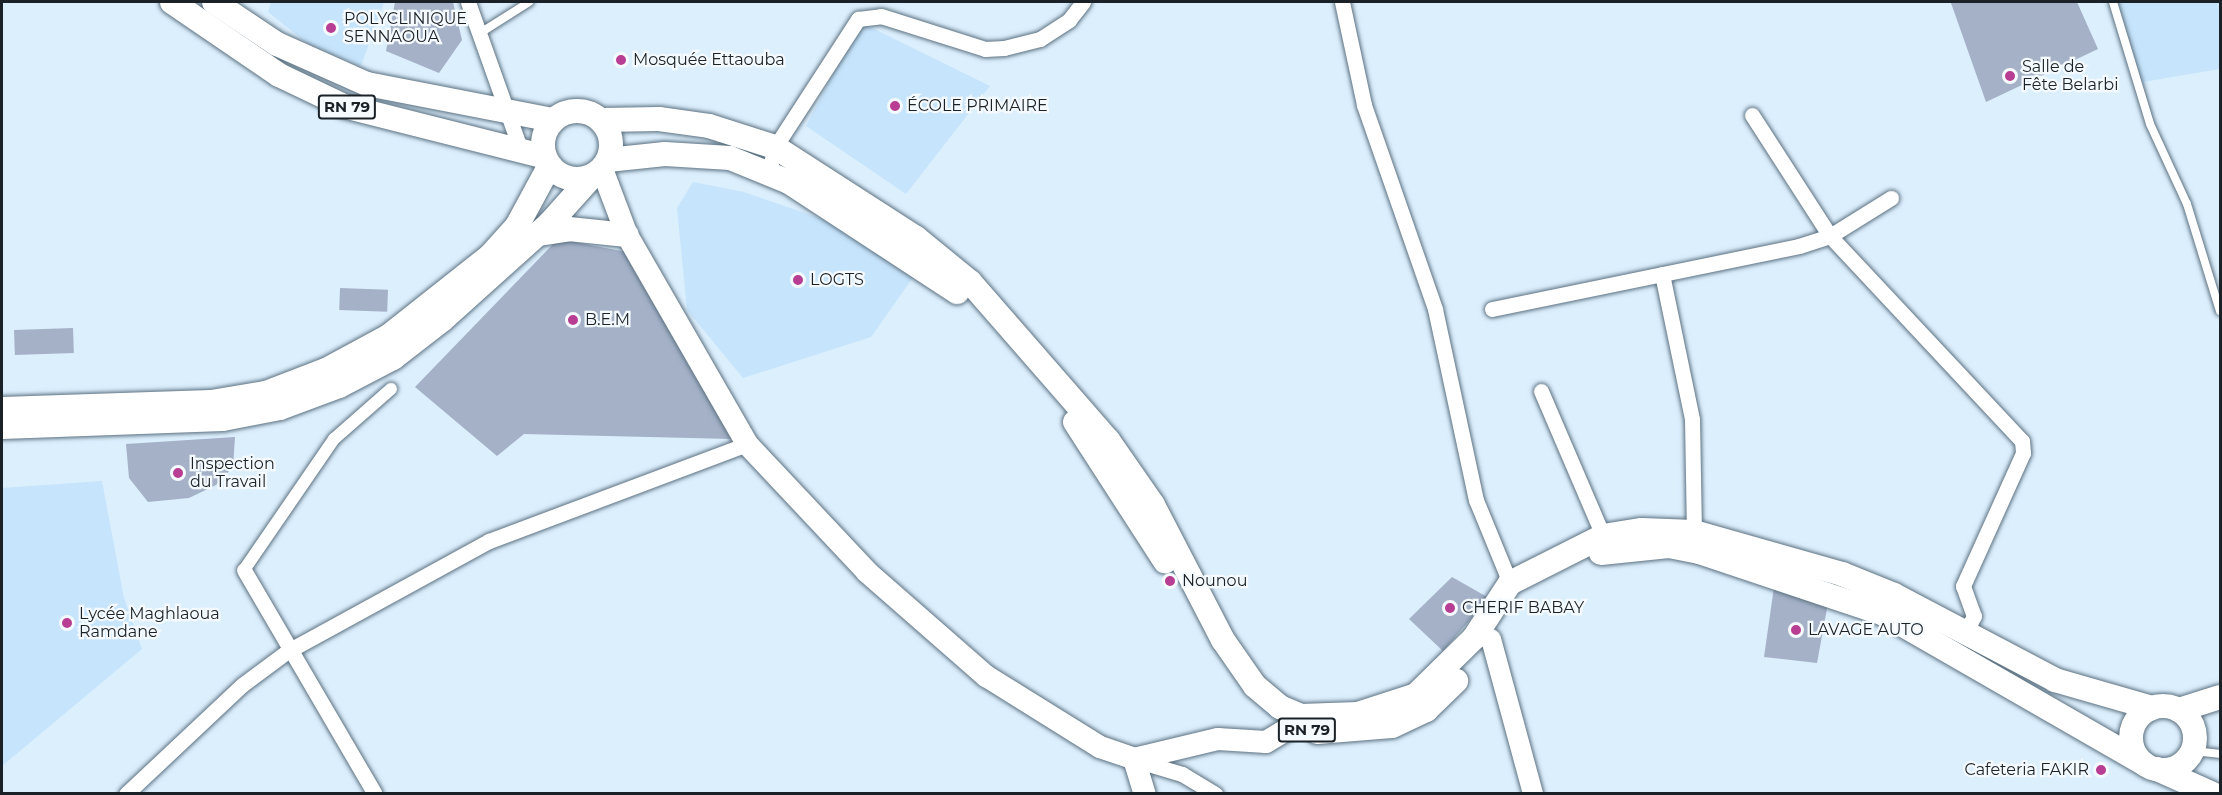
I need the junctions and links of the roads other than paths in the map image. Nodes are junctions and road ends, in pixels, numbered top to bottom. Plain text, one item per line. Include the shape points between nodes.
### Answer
1 (172, 2) edge
2 (214, 2) edge
3 (468, 2) edge
4 (530, 2) edge
5 (1083, 2) edge
6 (1342, 2) edge
7 (2113, 2) edge
8 (476, 36) junction
9 (507, 108) junction
10 (1752, 115) dead end
11 (553, 120) junction
12 (601, 120) junction
13 (775, 147) junction
14 (521, 151) junction
15 (547, 161) junction
16 (601, 168) junction
17 (768, 175) junction
18 (1891, 198) dead end
19 (539, 234) junction
20 (627, 235) junction
21 (1830, 236) junction
22 (1662, 274) junction
23 (1492, 309) dead end
24 (2220, 311) edge
25 (391, 389) dead end
26 (1541, 391) dead end
27 (2, 409) edge
28 (2, 427) edge
29 (747, 444) junction
30 (1695, 532) junction
31 (1603, 536) junction
32 (244, 570) joint
33 (1510, 583) junction
34 (1966, 631) junction
35 (1491, 639) junction
36 (288, 651) junction
37 (2220, 697) edge
38 (2152, 708) junction
39 (2179, 710) junction
40 (1293, 726) junction
41 (2192, 751) junction
42 (2220, 754) edge
43 (1134, 759) junction
44 (2150, 766) junction
45 (126, 794) edge
46 (375, 794) edge
47 (1144, 794) edge
48 (1215, 794) edge
49 (1533, 794) edge
50 (2213, 794) edge

1 - 14 main road, RN 79 via 279,75 344,106
2 - 9 main road, RN 79 via 277,44 367,84
3 - 8 street
4 - 8 lane
5 - 13 street via 1069,20 1040,39 1004,48 985,49 880,16 858,19
6 - 33 street via 1364,105 1432,298 1476,500
7 - 24 lane via 2150,124 2187,204
8 - 9 street
9 - 11 main road, RN 79
9 - 14 street
10 - 21 street
11 - 12 main road via 581,111
11 - 15 main road via 543,141
12 - 13 main road via 659,119 709,126
12 - 16 main road via 611,139
13 - 17 street
13 - 33 main road via 916,238 970,282 1020,335 1108,440 1153,505 1223,640 1255,686 1280,707 1328,718 1392,706 1416,695 1474,638
14 - 15 main road, RN 79
15 - 16 main road via 565,177
15 - 27 main road via 517,226 490,256 389,336 326,370 266,393 211,402
16 - 17 main road, RN 79 via 696,154 730,158
16 - 19 main road
16 - 20 main road
17 - 40 main road, RN 79 via 859,224 964,297 1069,412 1130,500 1243,690 1263,712
18 - 21 street
19 - 20 main road via 569,229
19 - 28 main road via 393,358 290,405 223,419
20 - 29 main road
21 - 22 street
21 - 34 street via 2022,441 2023,453 1964,586 1974,615
22 - 23 street
22 - 30 street via 1692,419
25 - 32 street via 334,439
26 - 31 street
29 - 36 street via 489,541
29 - 43 main road via 867,572 986,676 1100,747
30 - 31 main road via 1642,530
30 - 34 main road via 1842,574
31 - 33 main road
32 - 36 street
34 - 38 main road via 2019,663 2079,688
35 - 40 main road, RN 79 via 1426,710 1392,726 1325,734
35 - 44 main road, RN 79 via 1533,583 1585,558 1669,546 1699,552 1884,614
35 - 49 street
36 - 45 street via 242,685
36 - 46 street
37 - 39 main road
38 - 39 main road
38 - 44 main road via 2132,728 2132,747
39 - 41 main road via 2192,724
40 - 43 main road via 1266,742 1218,739
41 - 42 lane
41 - 44 main road via 2177,766
43 - 47 main road
43 - 48 street via 1182,774
44 - 50 main road, RN 79

